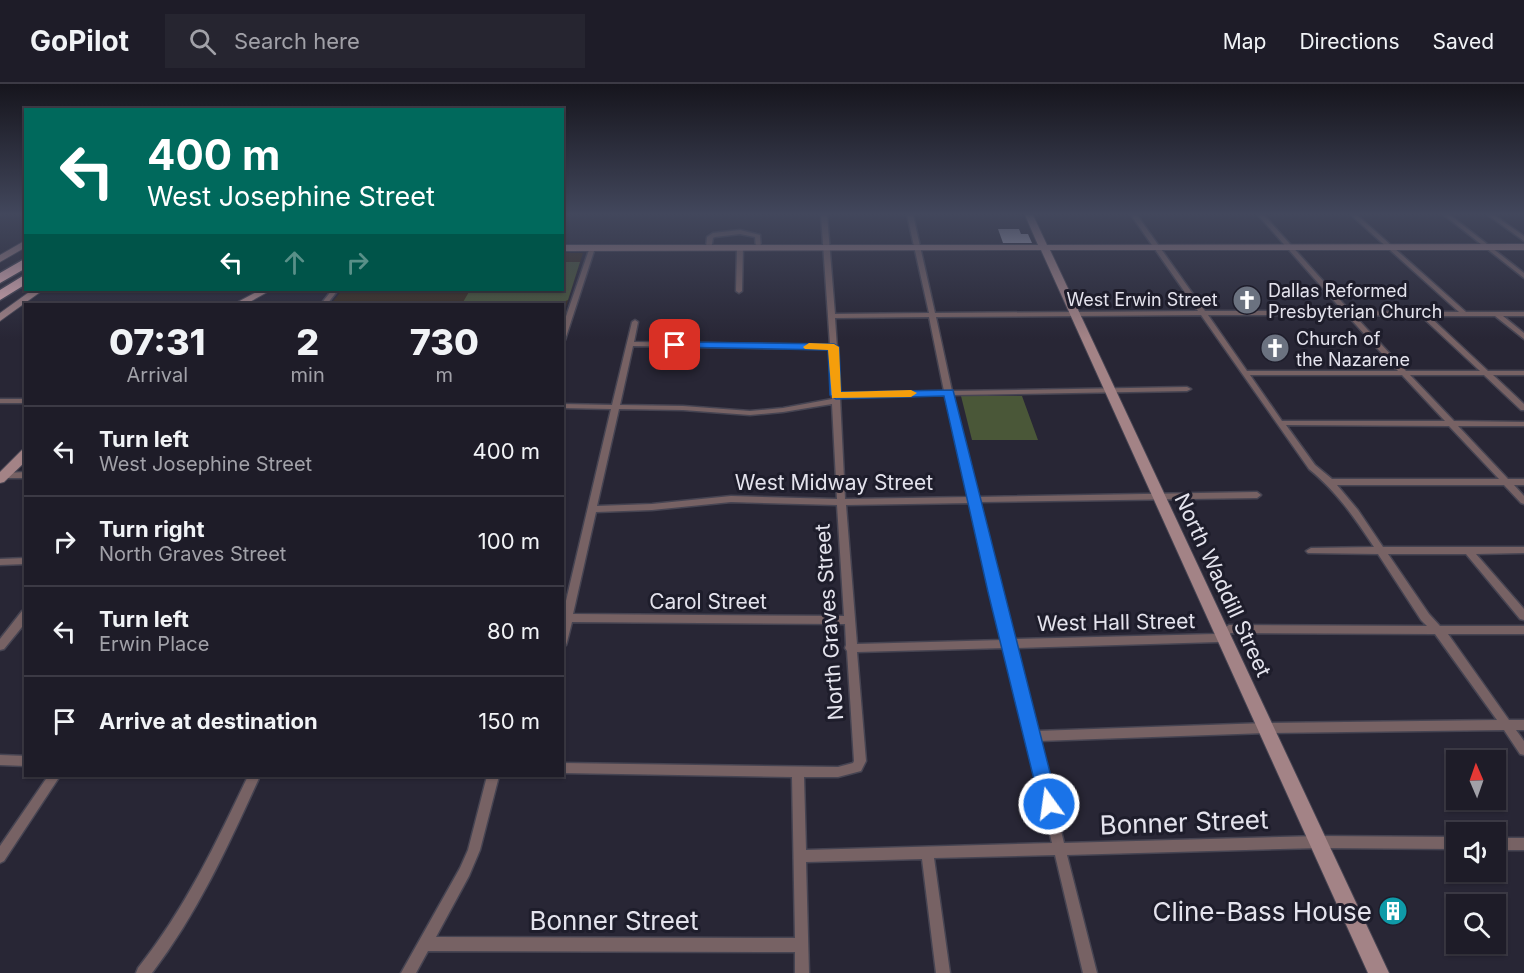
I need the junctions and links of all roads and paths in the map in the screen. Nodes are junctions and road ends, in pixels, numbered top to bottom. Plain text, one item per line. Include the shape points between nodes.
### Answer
1 (3, 256) edge
2 (589, 256) edge
3 (740, 256) edge
4 (828, 256) edge
5 (921, 256) edge
6 (1048, 256) edge
7 (1163, 256) edge
8 (1298, 256) edge
9 (1401, 256) edge
10 (1499, 256) edge
11 (24, 267) edge
12 (1524, 276) edge
13 (0, 279) edge
14 (31, 291) edge
15 (37, 291) edge
16 (264, 291) edge
17 (334, 291) edge
18 (739, 291) dead end
19 (0, 296) edge
20 (241, 303) edge
21 (325, 303) edge
22 (1202, 313) junction
23 (1075, 314) junction
24 (1348, 314) junction
25 (1423, 314) junction
26 (1466, 314) junction
27 (1497, 314) junction
28 (1524, 314) edge
29 (933, 315) junction
30 (0, 316) edge
31 (832, 316) junction
32 (635, 322) dead end
33 (564, 334) edge
34 (1524, 337) edge
35 (630, 344) junction
36 (834, 347) junction
37 (1244, 373) junction
38 (1404, 373) junction
39 (1487, 373) junction
40 (1524, 373) edge
41 (1110, 389) junction
42 (1187, 389) dead end
43 (949, 393) junction
44 (836, 398) junction
45 (0, 401) edge
46 (24, 401) edge
47 (564, 406) edge
48 (615, 406) junction
49 (1524, 408) edge
50 (1280, 423) junction
51 (1451, 424) junction
52 (1524, 424) edge
53 (24, 455) edge
54 (24, 475) edge
55 (2, 478) edge
56 (1330, 482) junction
57 (1507, 482) junction
58 (1524, 482) edge
59 (1257, 495) dead end
60 (1159, 496) junction
61 (974, 500) junction
62 (841, 501) junction
63 (1524, 501) edge
64 (592, 509) junction
65 (1468, 550) junction
66 (1524, 550) edge
67 (1311, 551) dead end
68 (1382, 551) junction
69 (24, 561) edge
70 (0, 562) edge
71 (24, 616) edge
72 (1524, 616) edge
73 (568, 618) junction
74 (849, 620) junction
75 (1436, 630) junction
76 (1524, 630) edge
77 (564, 634) edge
78 (1224, 634) junction
79 (1009, 644) junction
80 (0, 646) edge
81 (850, 648) junction
82 (1507, 725) junction
83 (1524, 725) edge
84 (1266, 728) junction
85 (1032, 736) junction
86 (1524, 750) edge
87 (0, 760) edge
88 (24, 760) edge
89 (564, 768) edge
90 (798, 772) junction
91 (53, 777) edge
92 (254, 777) edge
93 (493, 777) edge
94 (1319, 842) junction
95 (1446, 843) edge
96 (1506, 844) edge
97 (1524, 844) edge
98 (1060, 850) junction
99 (927, 853) junction
100 (0, 856) edge
101 (800, 856) junction
102 (426, 944) junction
103 (802, 945) junction
104 (143, 973) edge
105 (408, 973) edge
106 (802, 973) edge
107 (943, 973) edge
108 (1090, 973) edge
109 (1379, 973) edge

1 - 11 street
2 - 33 street
3 - 18 street
4 - 31 street, North Graves Street
5 - 29 street
6 - 23 street, North Waddill Street
7 - 22 street
8 - 24 street
9 - 26 street
10 - 12 street
11 - 13 highway
11 - 19 highway
14 - 30 street
15 - 30 street
16 - 20 street
17 - 21 street
22 - 23 street, West Erwin Street
22 - 24 street, West Erwin Street
22 - 37 street
23 - 29 street, West Erwin Street
23 - 41 street, North Waddill Street
24 - 25 street, West Erwin Street
24 - 38 street
25 - 26 street, West Erwin Street
25 - 39 street
26 - 27 street, West Erwin Street
27 - 28 street, West Erwin Street
27 - 34 street
29 - 31 street, West Erwin Street
29 - 43 street
31 - 36 street, North Graves Street
32 - 35 street
35 - 36 street
35 - 48 street
36 - 44 street, North Graves Street
37 - 38 street
37 - 50 street
38 - 39 street
38 - 51 street
39 - 40 street
39 - 49 street
41 - 42 street
41 - 43 street
41 - 60 street, North Waddill Street
43 - 44 street
43 - 61 street
44 - 48 street via 750,413
44 - 62 street, North Graves Street
45 - 46 street
47 - 48 street
48 - 64 street
50 - 51 street
50 - 56 street via 1312,466
51 - 52 street
51 - 57 street
53 - 55 street
54 - 55 street
56 - 57 street
56 - 68 street
57 - 58 street
57 - 63 street
59 - 60 street, West Midway Street
60 - 61 street, West Midway Street
60 - 78 street, North Waddill Street
61 - 62 street, West Midway Street
61 - 79 street
62 - 64 street, West Midway Street via 731,499
62 - 74 street, North Graves Street
64 - 73 street
65 - 66 street
65 - 68 street
65 - 72 street
67 - 68 street
68 - 75 street
69 - 70 street
71 - 80 street
73 - 74 street, Carol Street
73 - 77 street
74 - 81 street, North Graves Street
75 - 76 street, West Hall Street
75 - 78 street, West Hall Street via 1229,630
75 - 82 street
78 - 79 street, West Hall Street via 1218,638
78 - 84 street, North Waddill Street
79 - 81 street, West Hall Street
79 - 85 street
81 - 90 street, North Graves Street via 860,760 857,766 838,772
82 - 83 street
82 - 84 street
82 - 86 street
84 - 85 street
84 - 94 street, North Waddill Street
85 - 98 street
87 - 88 street
89 - 90 street
90 - 101 street
91 - 100 street
92 - 104 street via 188,911
93 - 102 street via 469,861
94 - 95 street, Bonner Street
94 - 98 street, Bonner Street
94 - 109 street, North Waddill Street
96 - 97 street
98 - 99 street, Bonner Street
98 - 108 street
99 - 101 street, Bonner Street
99 - 107 street
101 - 103 street
102 - 103 street, Bonner Street
102 - 105 street
103 - 106 street

